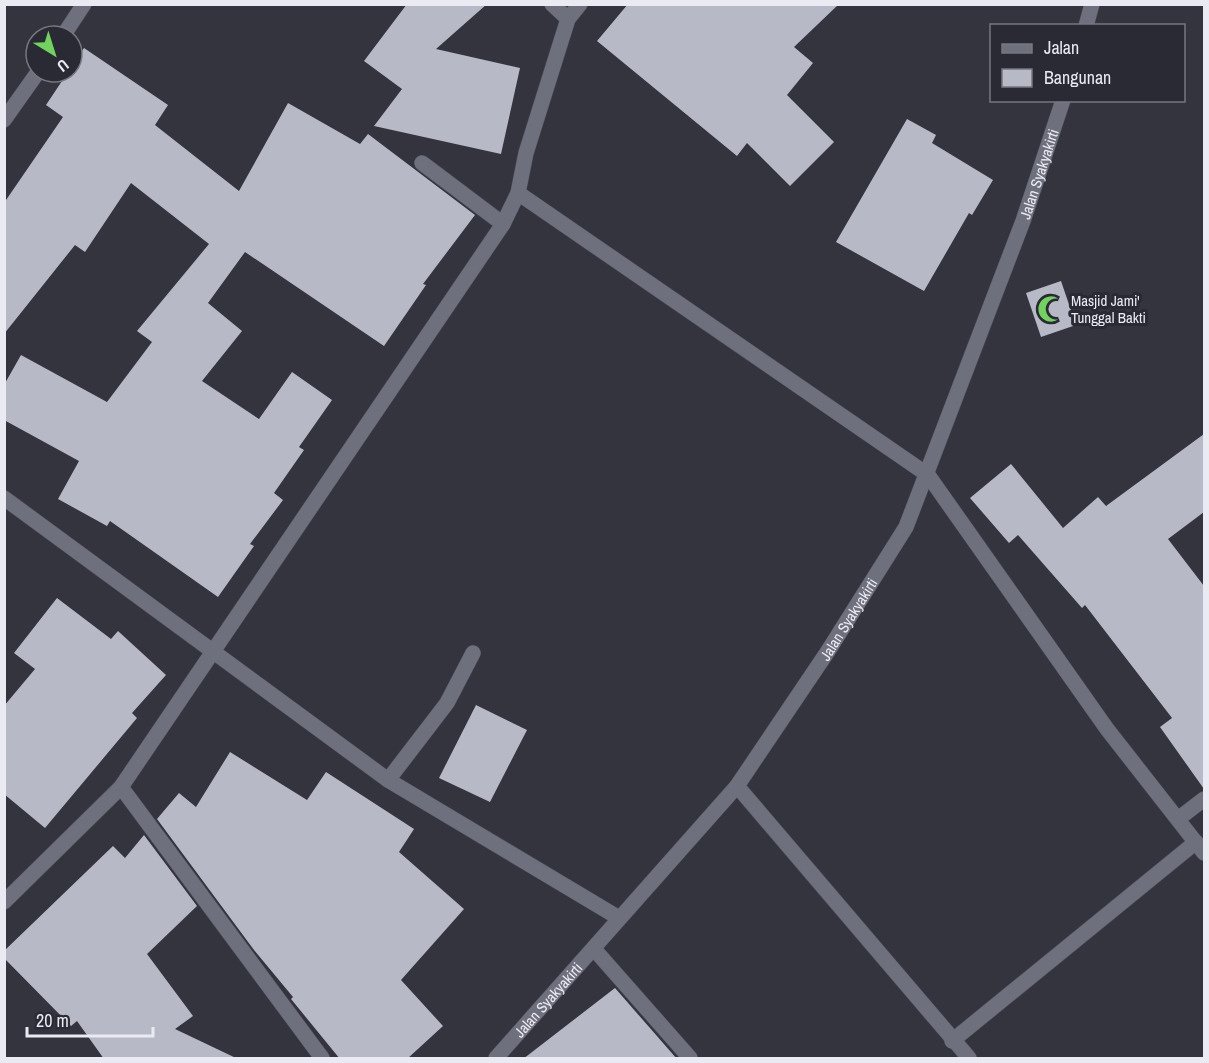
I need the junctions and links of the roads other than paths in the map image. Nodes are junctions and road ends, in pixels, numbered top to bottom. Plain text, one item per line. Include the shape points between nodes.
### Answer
1 (84, 4) edge
2 (552, 4) edge
3 (580, 4) edge
4 (1092, 4) edge
5 (568, 19) junction
6 (71, 24) edge
7 (1087, 24) edge
8 (30, 84) edge
9 (1062, 102) edge
10 (4, 120) edge
11 (422, 163) dead end
12 (518, 193) junction
13 (503, 224) junction
14 (928, 475) junction
15 (4, 498) edge
16 (215, 651) junction
17 (473, 653) dead end
18 (388, 780) junction
19 (737, 786) junction
20 (121, 787) junction
21 (1204, 799) edge
22 (1178, 819) junction
23 (1200, 847) edge
24 (4, 902) edge
25 (619, 918) junction
26 (594, 949) junction
27 (952, 1041) junction
28 (322, 1059) edge
29 (496, 1059) edge
30 (690, 1059) edge
31 (969, 1059) edge

1 - 6 street
2 - 5 street
3 - 5 street
4 - 7 street
5 - 12 street via 526,153
8 - 10 street
9 - 14 street, Jalan Syakyakirti via 1023,221
11 - 13 street
12 - 13 street
12 - 14 street
13 - 16 street
14 - 19 street, Jalan Syakyakirti via 906,527
14 - 22 street via 1107,729
15 - 16 street
16 - 18 street
16 - 20 street
17 - 18 street via 447,703
18 - 25 street
19 - 25 street, Jalan Syakyakirti
19 - 27 street
20 - 24 street
20 - 28 street
21 - 22 street
22 - 23 street
23 - 27 street
25 - 26 street, Jalan Syakyakirti
26 - 29 street, Jalan Syakyakirti
26 - 30 street
27 - 31 street

